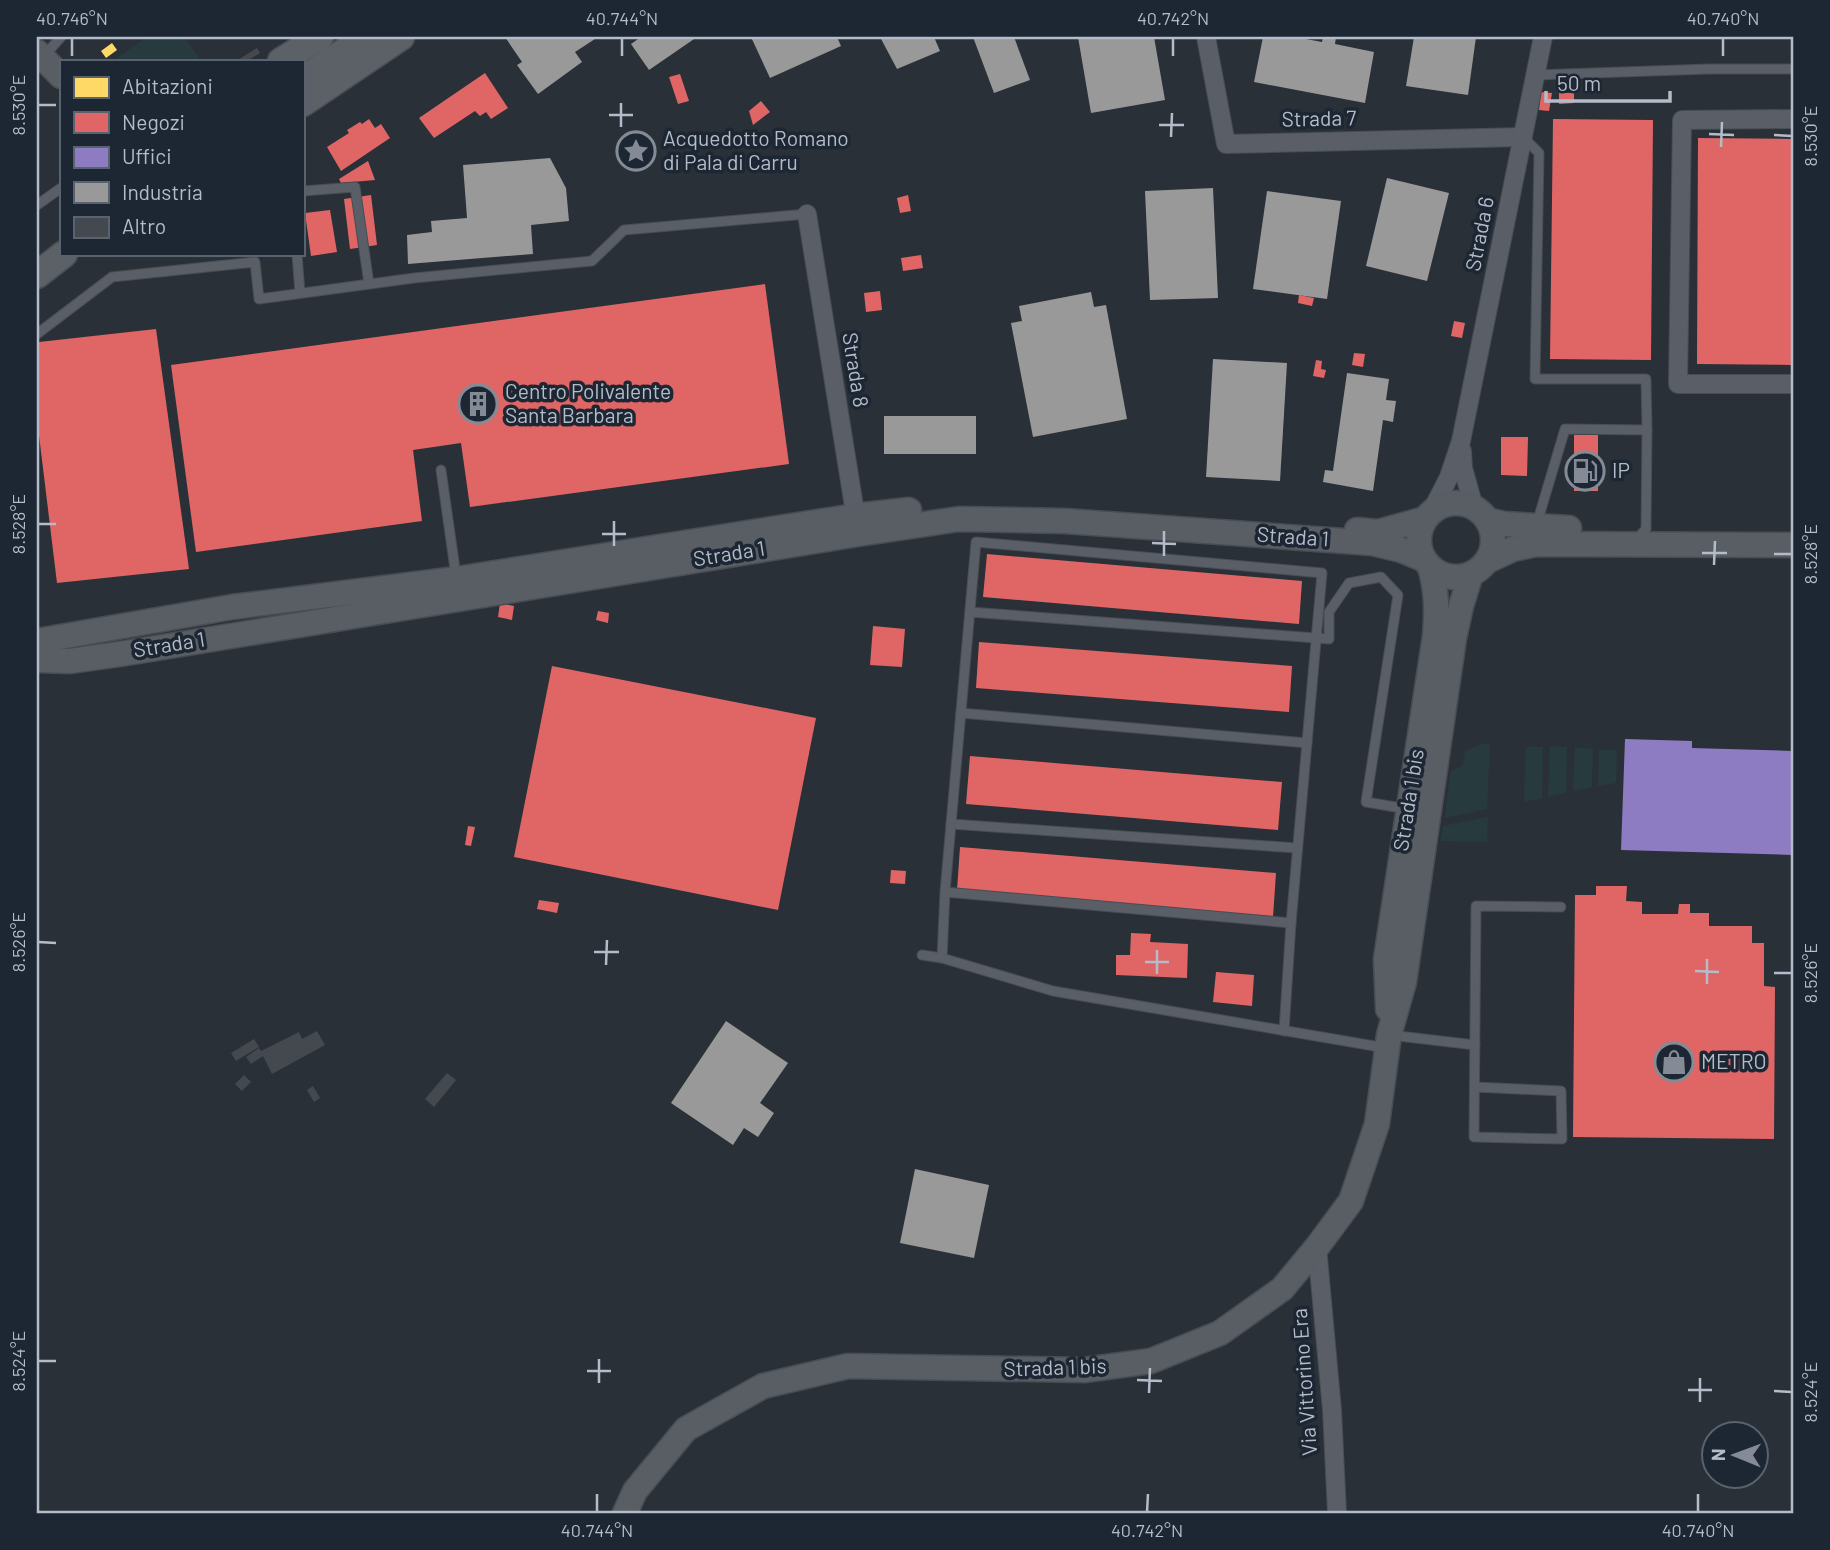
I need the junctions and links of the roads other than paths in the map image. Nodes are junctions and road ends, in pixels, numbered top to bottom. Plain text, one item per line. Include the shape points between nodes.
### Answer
1 (61, 37) edge
2 (320, 37) edge
3 (366, 37) edge
4 (401, 37) edge
5 (1206, 37) edge
6 (1543, 37) edge
7 (40, 54) edge
8 (283, 60) edge
9 (1793, 69) edge
10 (60, 75) edge
11 (1535, 75) junction
12 (304, 78) edge
13 (304, 102) edge
14 (1793, 119) edge
15 (1523, 137) junction
16 (60, 189) edge
17 (304, 191) edge
18 (37, 205) edge
19 (807, 214) joint
20 (61, 256) edge
21 (297, 256) edge
22 (37, 275) edge
23 (369, 284) junction
24 (300, 293) junction
25 (37, 334) edge
26 (1793, 384) edge
27 (1647, 430) junction
28 (1461, 440) junction
29 (441, 470) dead end
30 (1481, 514) junction
31 (1428, 516) junction
32 (857, 525) junction
33 (1536, 526) junction
34 (1793, 531) edge
35 (1639, 537) junction
36 (1793, 545) edge
37 (1427, 563) junction
38 (1479, 568) junction
39 (457, 579) junction
40 (970, 612) junction
41 (1316, 638) junction
42 (37, 641) edge
43 (37, 660) edge
44 (961, 713) junction
45 (1307, 743) junction
46 (1418, 810) junction
47 (951, 824) junction
48 (1297, 848) junction
49 (945, 892) junction
50 (1561, 907) dead end
51 (1291, 923) junction
52 (922, 955) dead end
53 (942, 958) junction
54 (1284, 1031) junction
55 (1388, 1042) junction
56 (1475, 1045) junction
57 (1475, 1087) junction
58 (1317, 1247) junction
59 (625, 1513) edge
60 (1337, 1513) edge

1 - 7 lane
2 - 8 main road
3 - 12 main road
4 - 13 main road
5 - 15 street, Strada 7 via 1226,144
6 - 11 street, Strada 6
7 - 10 street
9 - 11 lane
11 - 15 street, Strada 6
14 - 26 street via 1682,120 1678,384
15 - 27 lane via 1539,153 1535,379 1646,379
15 - 28 street, Strada 6
16 - 18 lane
17 - 23 lane via 355,187
19 - 23 lane via 624,230 592,261
19 - 32 street, Strada 8
20 - 22 main road
21 - 24 lane
23 - 24 lane
24 - 25 lane via 259,299 255,262 112,277
27 - 33 lane via 1565,429
27 - 35 lane
28 - 30 street, Strada 6 via 1463,468
28 - 31 street, Strada 6 via 1449,477
29 - 39 lane
30 - 31 street via 1452,503
30 - 33 street via 1504,524
30 - 38 street via 1493,541
31 - 32 street, Strada 1 via 1378,532 1068,507 957,505
31 - 37 street via 1419,543
32 - 37 street, Strada 1 via 959,519 1065,521 1372,543
32 - 39 street, Strada 1
32 - 43 street, Strada 1 via 120,654
33 - 35 street
34 - 35 street
35 - 36 street
35 - 38 street via 1536,544
37 - 38 street via 1453,578
37 - 46 street, Strada 1 bis via 1438,606
38 - 46 street, Strada 1 bis via 1461,606
39 - 42 street, Strada 1 via 232,607
40 - 41 lane
40 - 41 lane via 976,542 1322,573
40 - 44 lane
41 - 45 lane
41 - 46 lane via 1329,639 1329,612 1349,583 1381,577 1398,595 1366,802
44 - 45 lane
44 - 47 lane
45 - 48 lane
46 - 55 street, Strada 1 bis via 1386,959
47 - 48 lane
47 - 49 lane
48 - 51 lane
49 - 51 lane
49 - 53 lane
50 - 56 lane via 1476,906
51 - 54 lane
52 - 53 lane
53 - 54 lane via 1052,992
54 - 55 lane
55 - 56 lane
55 - 58 street, Strada 1 bis via 1377,1124 1350,1201
56 - 57 lane
57 - 57 lane via 1561,1091 1562,1139 1474,1138
58 - 59 street, Strada 1 bis via 1282,1289 1220,1333 1152,1361 1084,1370 848,1366 763,1386 686,1430 635,1491
58 - 60 street, Via Vittorino Era

